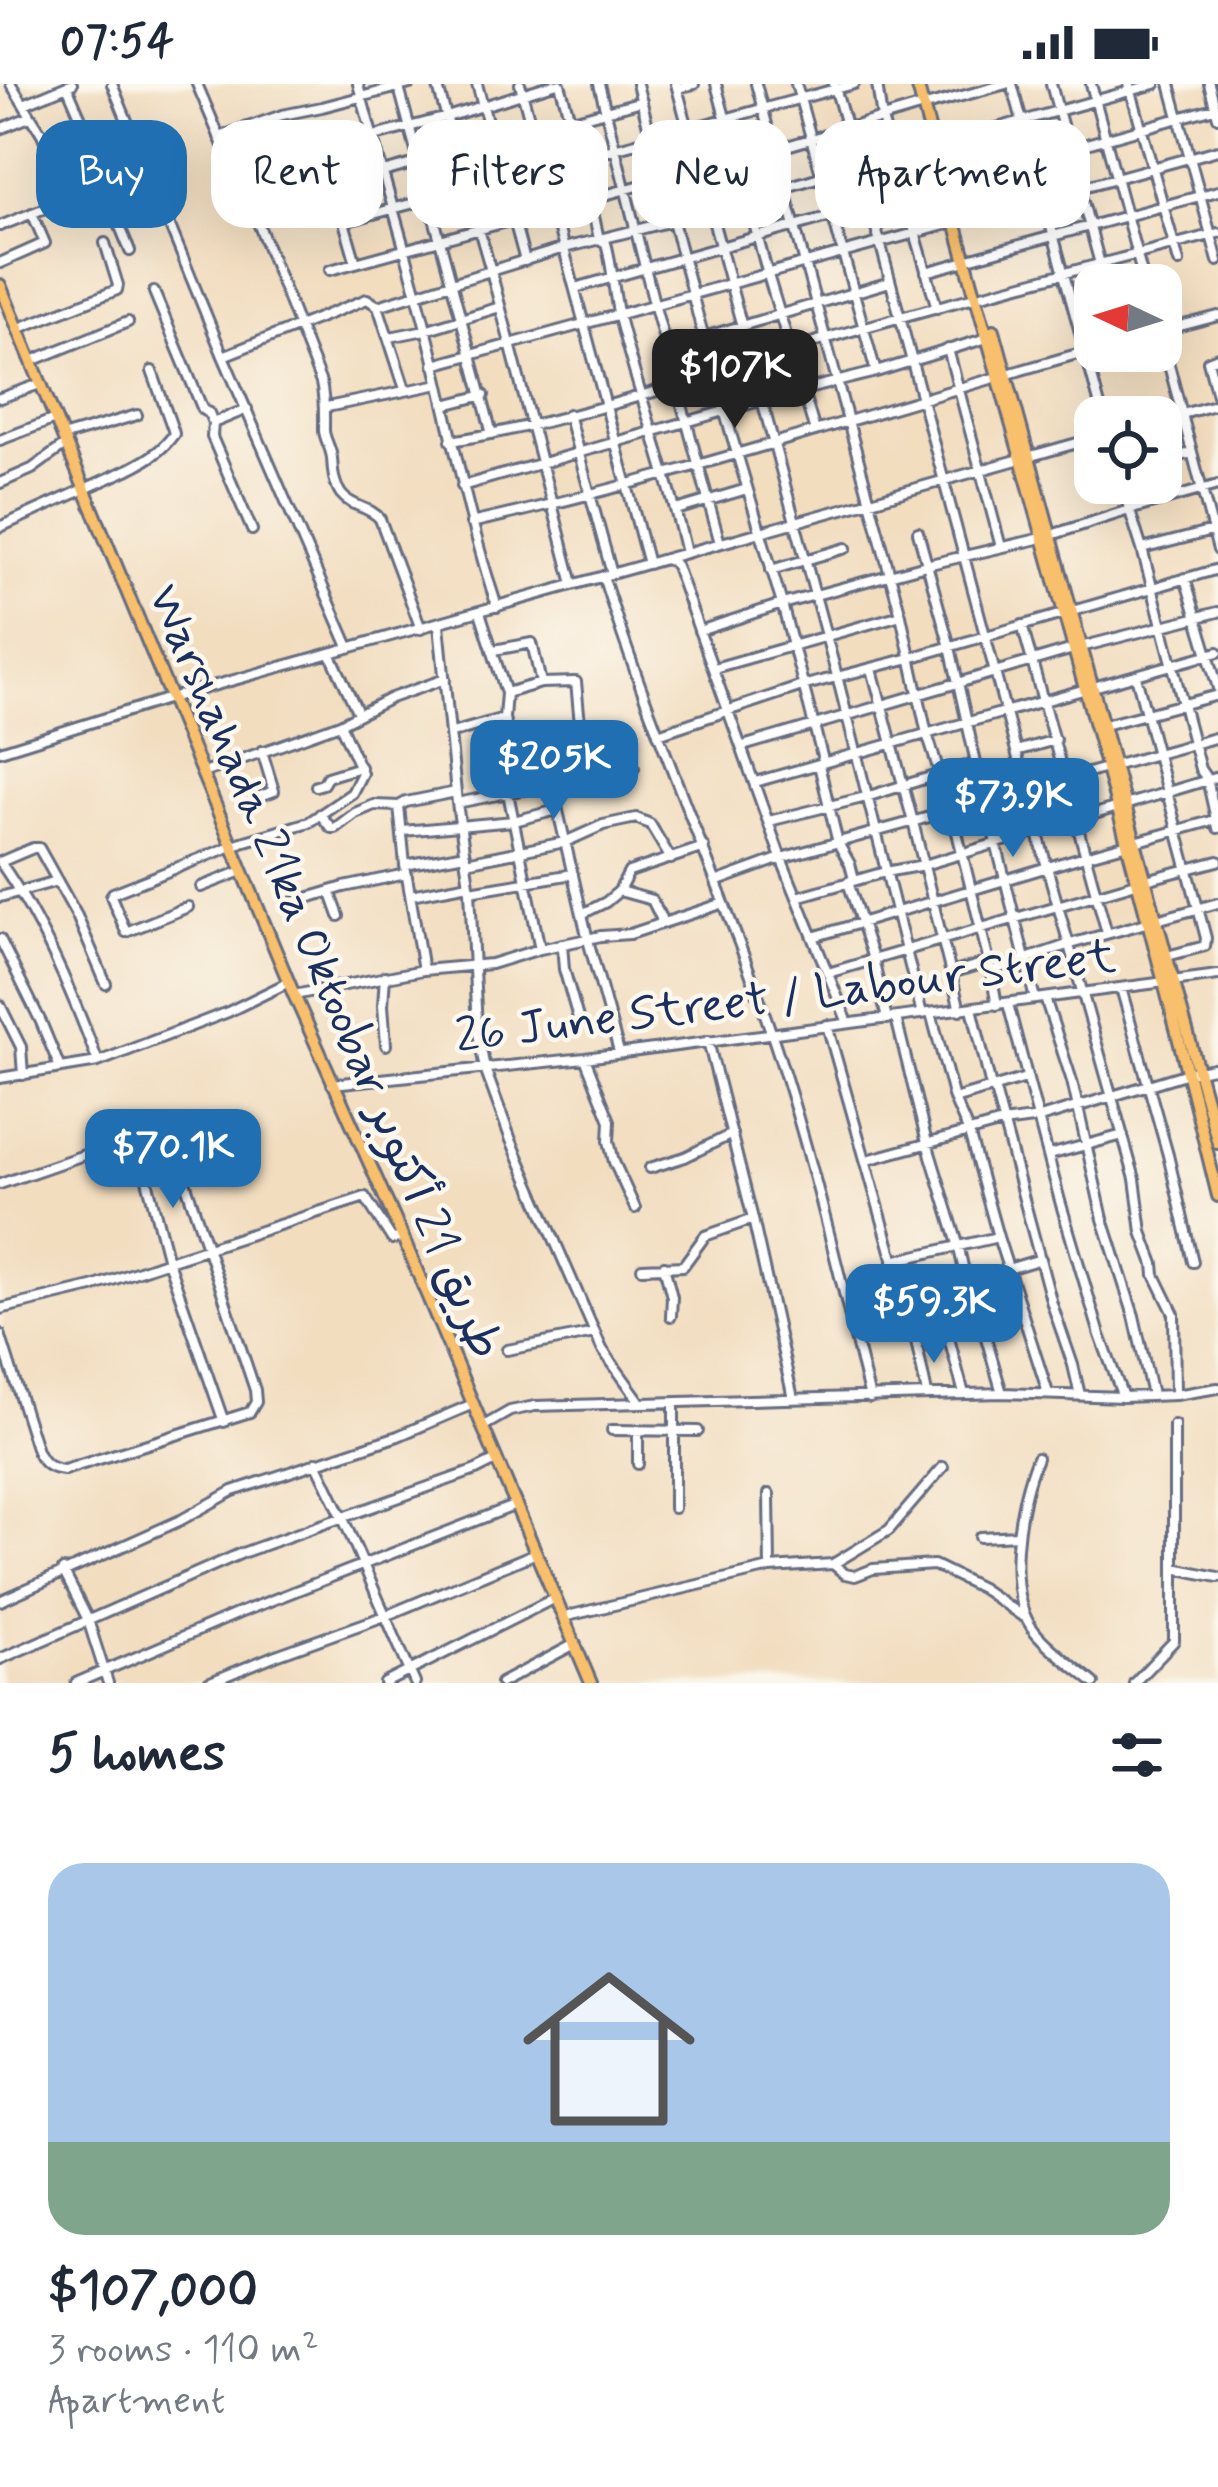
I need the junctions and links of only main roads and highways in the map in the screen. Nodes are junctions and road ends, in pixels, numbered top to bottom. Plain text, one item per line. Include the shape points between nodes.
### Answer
1 (920, 84) edge
2 (0, 286) edge
3 (980, 296) junction
4 (1003, 375) junction
5 (1089, 689) junction
6 (1110, 765) junction
7 (1152, 921) junction
8 (1170, 983) junction
9 (1194, 1072) junction
10 (1218, 1142) edge
11 (1218, 1196) edge
12 (591, 1683) edge

1 - 3 main road
2 - 12 main road, Warshahada 21ka Oktoobar طريق 21 أكتوبر
3 - 4 main road
3 - 4 main road
4 - 5 main road
5 - 6 main road
5 - 6 main road
6 - 7 main road
7 - 8 main road
7 - 8 main road
8 - 9 main road
9 - 10 main road
9 - 11 main road

